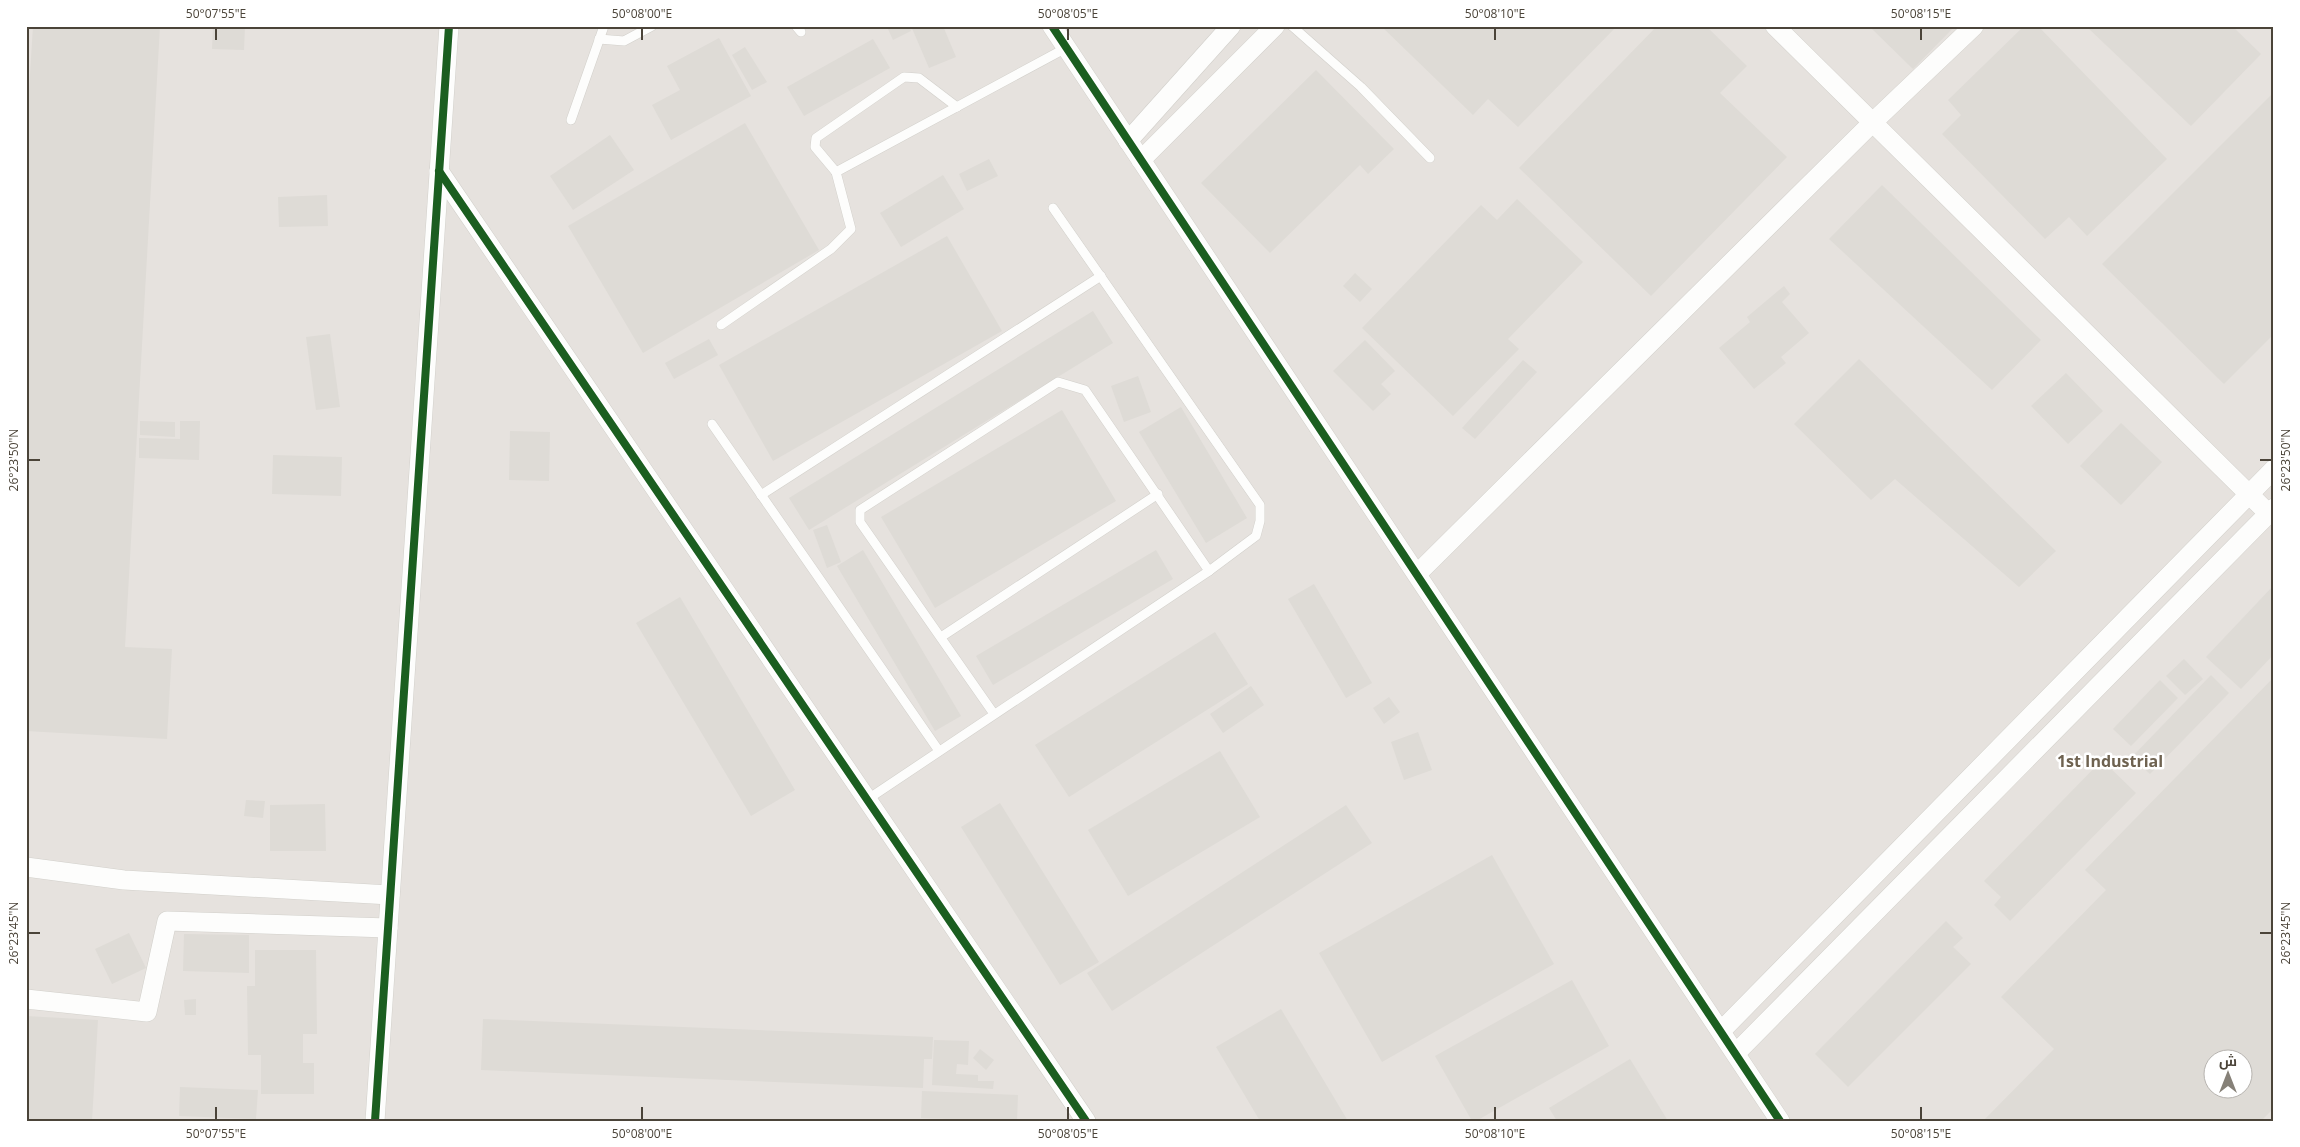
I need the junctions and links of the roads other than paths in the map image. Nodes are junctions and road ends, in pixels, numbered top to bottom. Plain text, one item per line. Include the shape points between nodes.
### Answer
1 (449, 26) edge
2 (604, 26) edge
3 (652, 26) edge
4 (1052, 26) edge
5 (1231, 26) edge
6 (1275, 26) edge
7 (1292, 26) edge
8 (1775, 26) edge
9 (1974, 26) edge
10 (599, 39) junction
11 (1066, 48) junction
12 (957, 107) junction
13 (571, 120) dead end
14 (1873, 122) junction
15 (1128, 140) junction
16 (1430, 158) dead end
17 (1141, 160) junction
18 (439, 171) junction
19 (836, 172) junction
20 (1053, 208) dead end
21 (1101, 276) junction
22 (721, 325) dead end
23 (712, 424) dead end
24 (2274, 470) edge
25 (1158, 494) junction
26 (2249, 494) junction
27 (761, 495) junction
28 (2271, 511) edge
29 (1208, 571) junction
30 (1417, 574) junction
31 (941, 637) junction
32 (994, 714) junction
33 (939, 751) junction
34 (868, 799) junction
35 (26, 867) edge
36 (390, 896) junction
37 (388, 928) junction
38 (26, 999) edge
39 (1721, 1031) junction
40 (1736, 1053) junction
41 (375, 1121) edge
42 (1086, 1121) edge
43 (1780, 1121) edge

1 - 18 street
2 - 10 lane
3 - 10 lane via 624,41
4 - 11 street
5 - 15 street
6 - 17 street
7 - 16 lane via 1361,87
8 - 14 street
9 - 14 street
10 - 13 lane
11 - 12 lane
11 - 15 street
12 - 19 lane
12 - 19 lane via 919,78 904,77 816,138 815,147
14 - 26 street
14 - 30 street
15 - 17 street
17 - 30 street
18 - 34 street
18 - 36 street
19 - 22 lane via 851,230 831,249
20 - 21 lane
21 - 27 lane
21 - 29 lane via 1260,505 1256,536
23 - 27 lane
24 - 26 street
25 - 29 lane
25 - 31 lane
25 - 31 lane via 1084,390 1058,382 860,510 860,522
26 - 28 street
26 - 39 street
27 - 33 lane
28 - 40 street
29 - 32 lane
30 - 39 street
31 - 32 lane
32 - 33 lane
33 - 34 lane
34 - 42 street
35 - 36 street via 124,880
36 - 37 street
37 - 38 street via 166,921 147,1012
37 - 41 street
39 - 40 street
40 - 43 street

